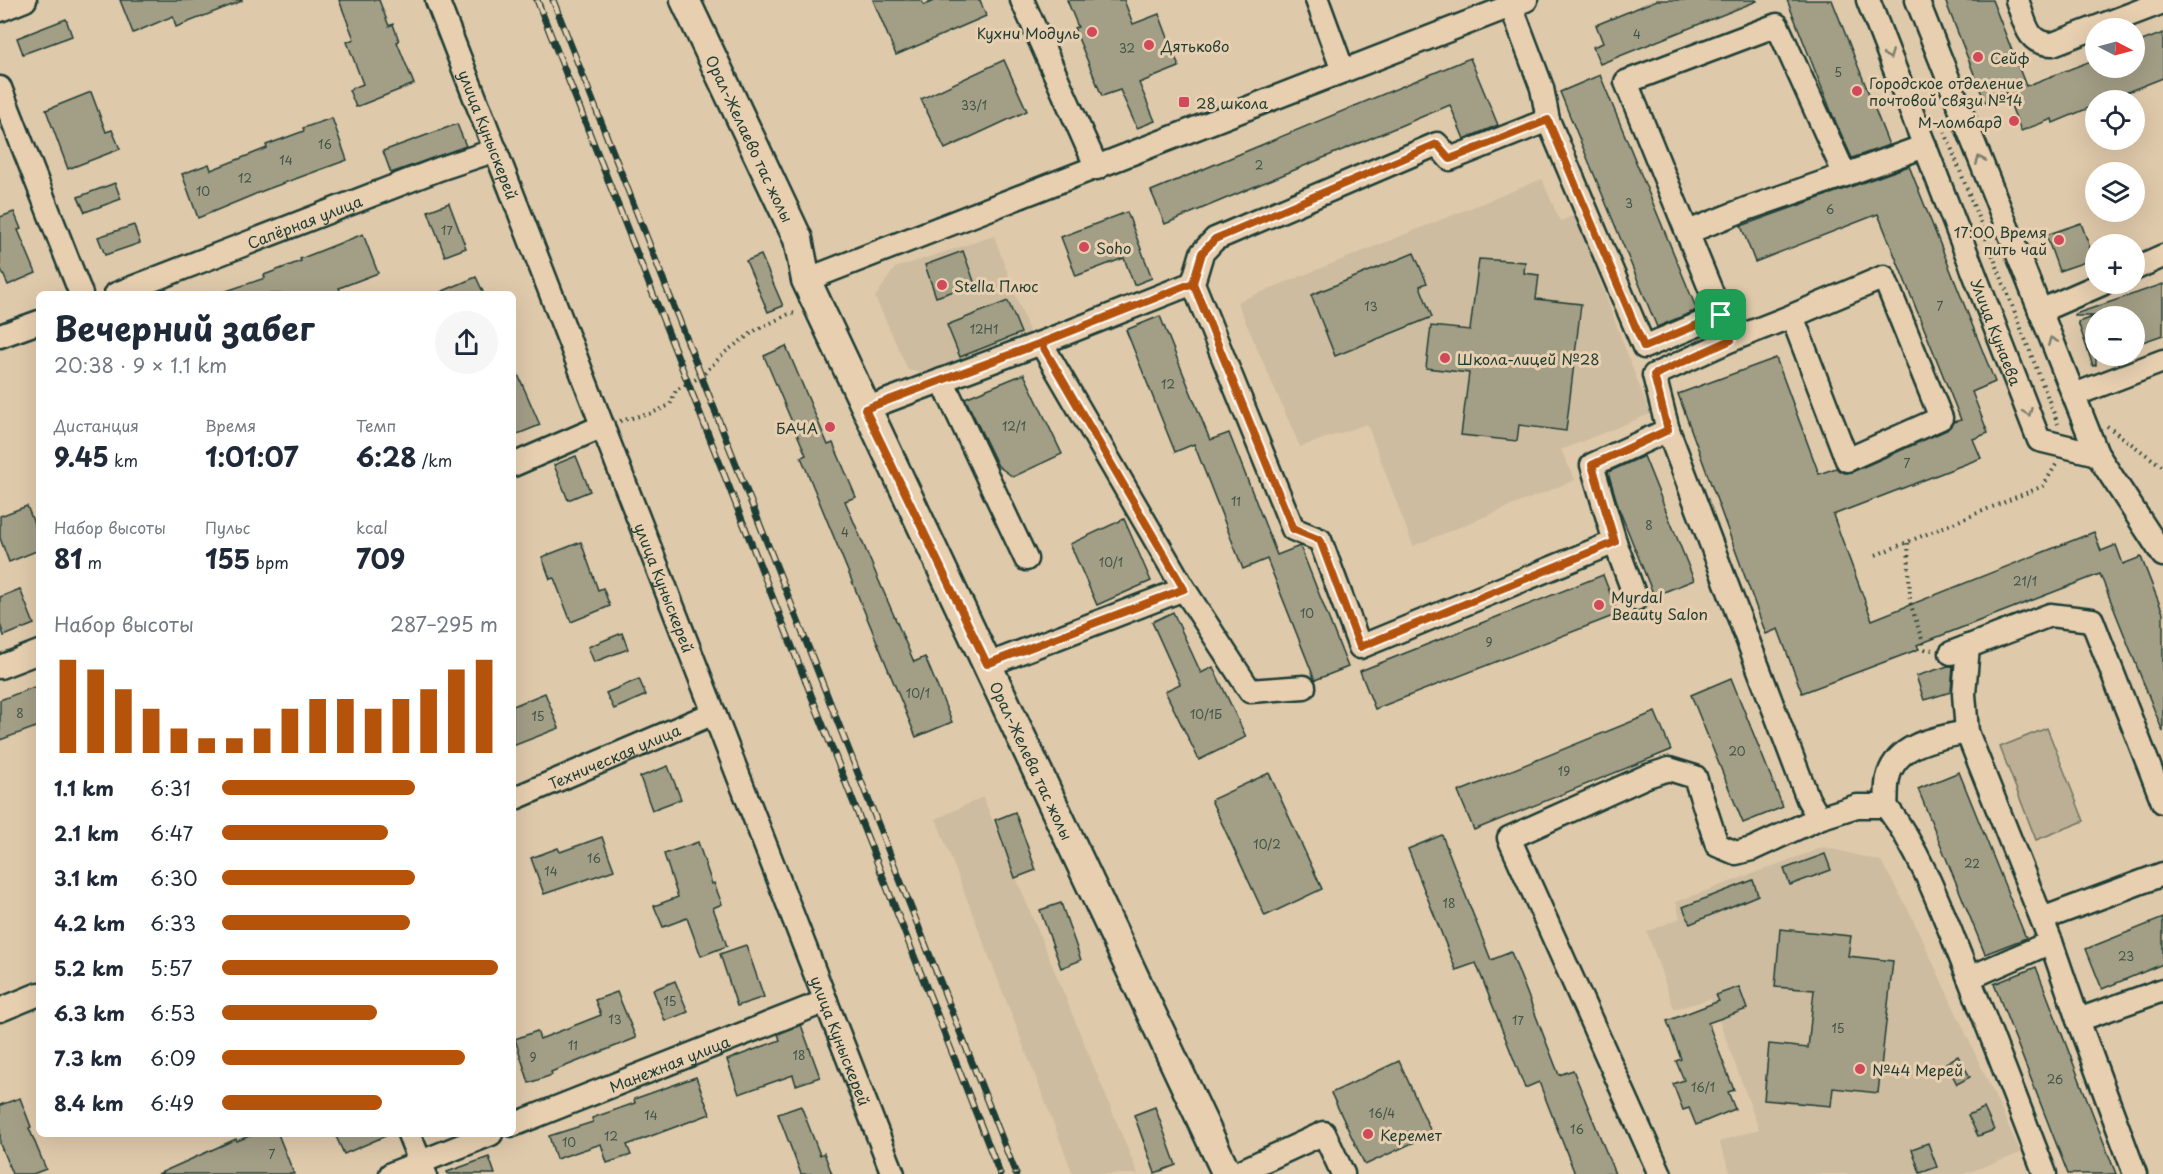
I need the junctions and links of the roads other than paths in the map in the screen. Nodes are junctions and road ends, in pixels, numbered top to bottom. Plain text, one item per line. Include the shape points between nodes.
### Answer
1 (25, 0) edge
2 (437, 0) edge
3 (684, 0) edge
4 (1022, 0) edge
5 (1317, 0) edge
6 (1868, 0) edge
7 (1917, 0) edge
8 (2017, 0) edge
9 (2163, 2) edge
10 (1518, 3) edge
11 (1477, 9) edge
12 (0, 10) edge
13 (1343, 71) junction
14 (0, 88) edge
15 (1548, 120) junction
16 (1925, 146) junction
17 (495, 150) junction
18 (1097, 168) junction
19 (1845, 175) junction
20 (1688, 232) junction
21 (2163, 256) edge
22 (2145, 264) edge
23 (806, 280) junction
24 (1193, 283) junction
25 (80, 291) edge
26 (124, 291) edge
27 (2085, 291) edge
28 (2040, 311) junction
29 (1721, 315) junction
30 (1792, 316) junction
31 (36, 323) edge
32 (0, 336) edge
33 (1731, 340) junction
34 (1041, 343) junction
35 (1644, 347) junction
36 (2163, 360) edge
37 (1654, 375) junction
38 (942, 380) junction
39 (2074, 395) junction
40 (865, 409) junction
41 (603, 426) junction
42 (1668, 430) junction
43 (2097, 454) junction
44 (516, 464) edge
45 (1615, 542) junction
46 (2163, 555) edge
47 (1026, 559) dead end
48 (1184, 589) junction
49 (1636, 599) dead end
50 (36, 653) edge
51 (987, 664) junction
52 (0, 667) edge
53 (1304, 687) dead end
54 (714, 713) junction
55 (1967, 732) junction
56 (516, 798) edge
57 (2163, 802) edge
58 (1886, 806) junction
59 (1819, 818) junction
60 (2163, 874) edge
61 (2042, 919) junction
62 (2051, 942) junction
63 (1969, 978) junction
64 (2163, 990) edge
65 (36, 995) edge
66 (826, 1001) junction
67 (0, 1010) edge
68 (2078, 1020) junction
69 (516, 1124) edge
70 (410, 1137) edge
71 (484, 1137) edge
72 (423, 1168) edge
73 (391, 1174) edge
74 (893, 1174) edge
75 (1227, 1174) edge
76 (1235, 1174) edge
77 (1343, 1174) edge
78 (1660, 1174) edge
79 (2045, 1174) edge
80 (2135, 1174) edge

1 - 12 street
2 - 17 street, улица Куныскерей
3 - 23 main road, Орал-Желаево тас жолы via 798,239
4 - 18 street
5 - 13 street
6 -> 16 street, Улица Кунаева
28 -> 7 street
8 - 9 street via 2031,38 2042,44 2053,44
10 - 11 street
10 - 15 street
11 - 13 street
13 - 18 street
14 - 25 street
15 - 24 street via 1450,159 1437,144 1215,239 1202,253
15 - 35 street
16 - 19 street
16 -> 43 street, Улица Кунаева via 2039,440
17 - 26 street, Сапёрная улица
17 - 41 street, улица Куныскерей
18 - 23 street
19 - 20 street
19 - 20 street via 1777,25 1626,82
20 - 29 street
21 - 22 street
23 - 40 main road, Орал-Желева тас жолы
24 - 34 street
24 - 45 street via 1293,529 1320,540 1360,647
27 - 28 street
39 -> 28 street
29 - 33 street
29 - 35 street
30 - 30 street via 1847,460 1941,418 1884,277
30 - 33 street
31 - 32 street
33 - 37 street
34 - 38 street
34 - 48 street
35 - 37 street
36 - 39 street
37 - 42 street
38 - 40 street
38 - 47 street
39 - 43 street
40 - 51 main road, Орал-Желева тас жолы
41 - 44 street
41 - 54 street, улица Куныскерей
42 - 45 street via 1592,465
42 - 59 street via 1808,799
43 - 46 street
45 - 49 street
48 - 51 street
48 - 53 street via 1250,691
50 - 52 street
51 - 75 main road, Орал-Желева тас жолы
54 - 56 street, Техническая улица
54 - 66 street, улица Куныскерей
55 - 57 street via 1959,649 2050,615 2092,620
55 - 58 street via 1926,740 1898,757 1888,777
55 - 61 street
58 - 59 street via 1857,806
58 - 63 street via 1904,830
59 - 78 street via 1736,853 1717,845 1695,777 1670,769 1509,838
60 - 61 street
61 - 62 street
62 - 63 street
62 - 68 street
63 - 79 street
64 - 68 street
65 - 67 street
66 - 69 street, Манежная улица
66 - 74 street, улица Куныскерей
68 - 80 street
70 - 72 street
71 - 72 street
72 - 73 street
76 - 77 street via 1324,1133

